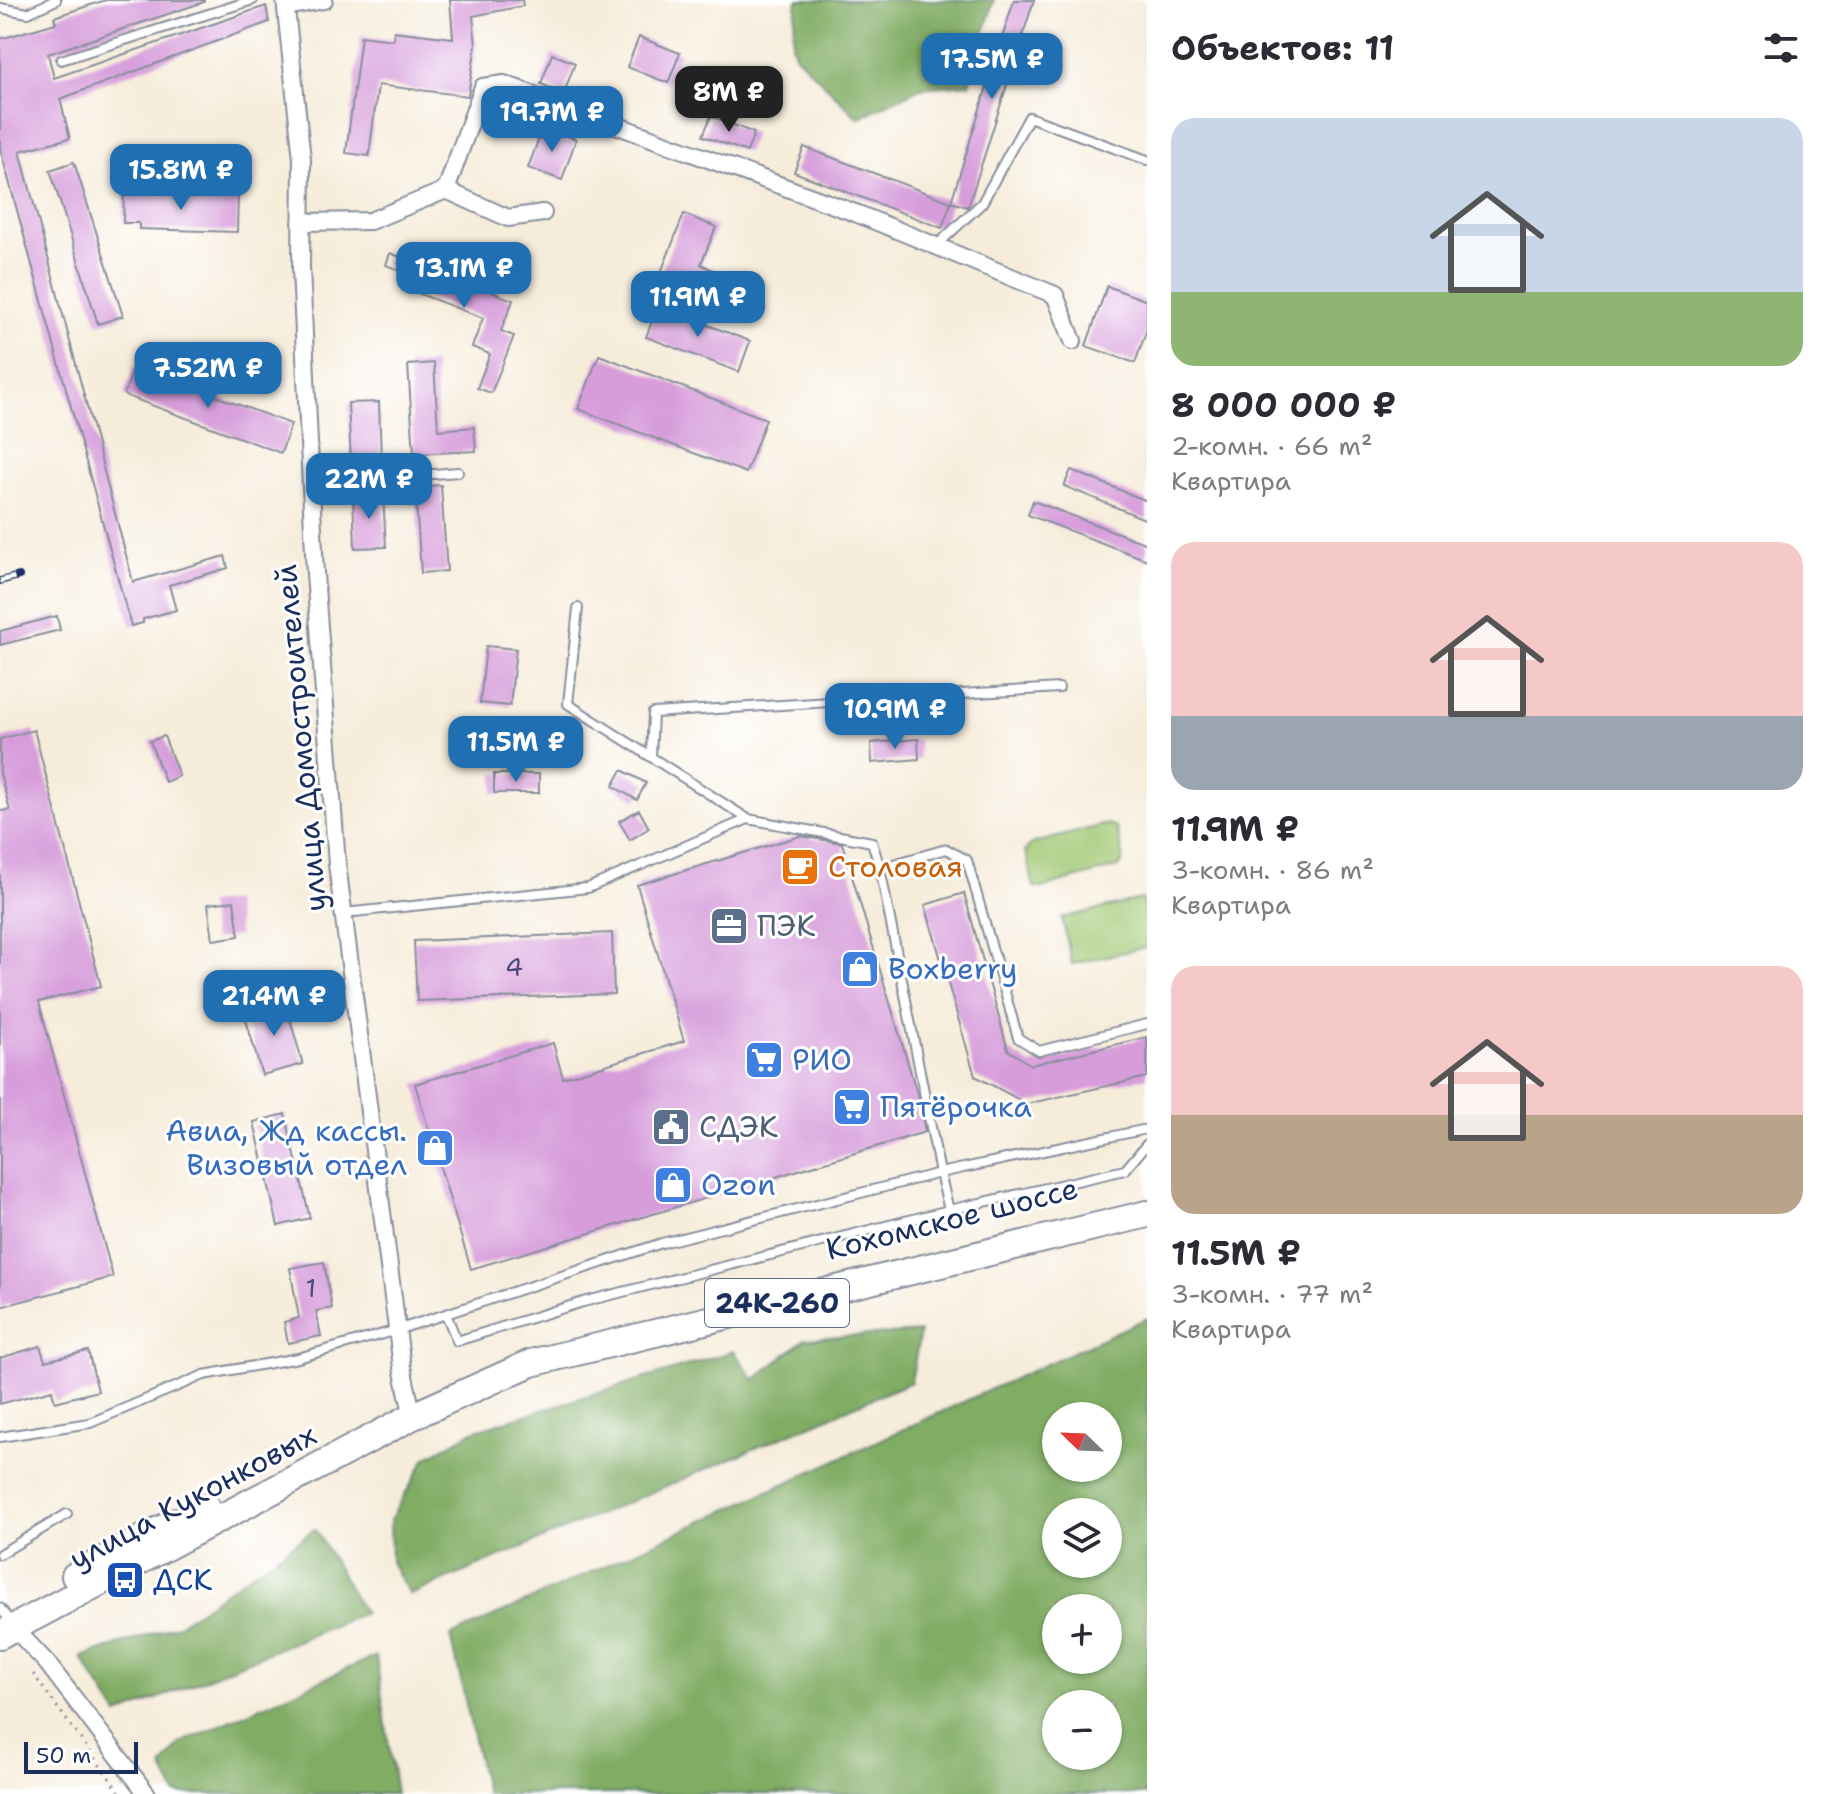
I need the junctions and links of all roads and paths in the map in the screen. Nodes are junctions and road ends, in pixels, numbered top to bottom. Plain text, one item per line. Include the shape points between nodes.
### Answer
1 (56, 0) edge
2 (253, 0) edge
3 (324, 0) edge
4 (286, 3) edge
5 (0, 8) edge
6 (61, 60) dead end
7 (1147, 160) edge
8 (446, 190) junction
9 (543, 213) dead end
10 (301, 222) junction
11 (935, 246) junction
12 (1073, 341) dead end
13 (458, 472) dead end
14 (311, 484) junction
15 (578, 608) dead end
16 (1059, 688) dead end
17 (651, 756) junction
18 (748, 819) junction
19 (880, 868) junction
20 (344, 913) junction
21 (1147, 1024) edge
22 (1147, 1129) edge
23 (1147, 1144) edge
24 (940, 1173) junction
25 (1147, 1204) edge
26 (949, 1210) junction
27 (1147, 1214) edge
28 (446, 1314) junction
29 (397, 1330) junction
30 (412, 1410) junction
31 (0, 1437) edge
32 (67, 1514) dead end
33 (0, 1554) edge
34 (4, 1622) edge
35 (33, 1674) dead end
36 (121, 1794) edge
37 (147, 1794) edge

1 - 5 lane via 28,13
2 - 6 lane
3 - 4 street, улица Домостроителей
4 - 10 street, улица Домостроителей via 302,159
7 - 11 lane via 1029,117 982,203
8 - 9 street via 508,218
8 - 10 street via 370,221
8 - 11 street via 483,87 504,84
10 - 14 street, улица Домостроителей
11 - 12 street via 1055,295
13 - 14 lane
14 - 20 street, улица Домостроителей
15 - 17 lane via 568,704
16 - 17 lane via 653,713
17 - 18 lane
18 - 19 lane via 872,842
18 - 20 lane via 588,888
19 - 21 lane via 946,849 967,860 1018,1038 1039,1051
19 - 24 lane
20 - 29 street, улица Домостроителей
22 - 24 lane
23 - 26 lane via 1125,1170
24 - 26 lane
24 - 28 lane via 662,1243
25 - 30 main road, Кохомское шоссе / 24К-260 via 568,1343 482,1372
26 - 28 lane via 583,1302 457,1341
27 - 30 main road, Кохомское шоссе / 24К-260 via 572,1352
28 - 29 lane
29 - 30 street, улица Домостроителей
29 - 31 lane via 298,1358 204,1375 90,1423
30 - 34 main road, улица Куконковых / 24К-260 via 157,1531 53,1588
32 - 33 lane
34 - 37 street via 47,1663
35 - 36 path

